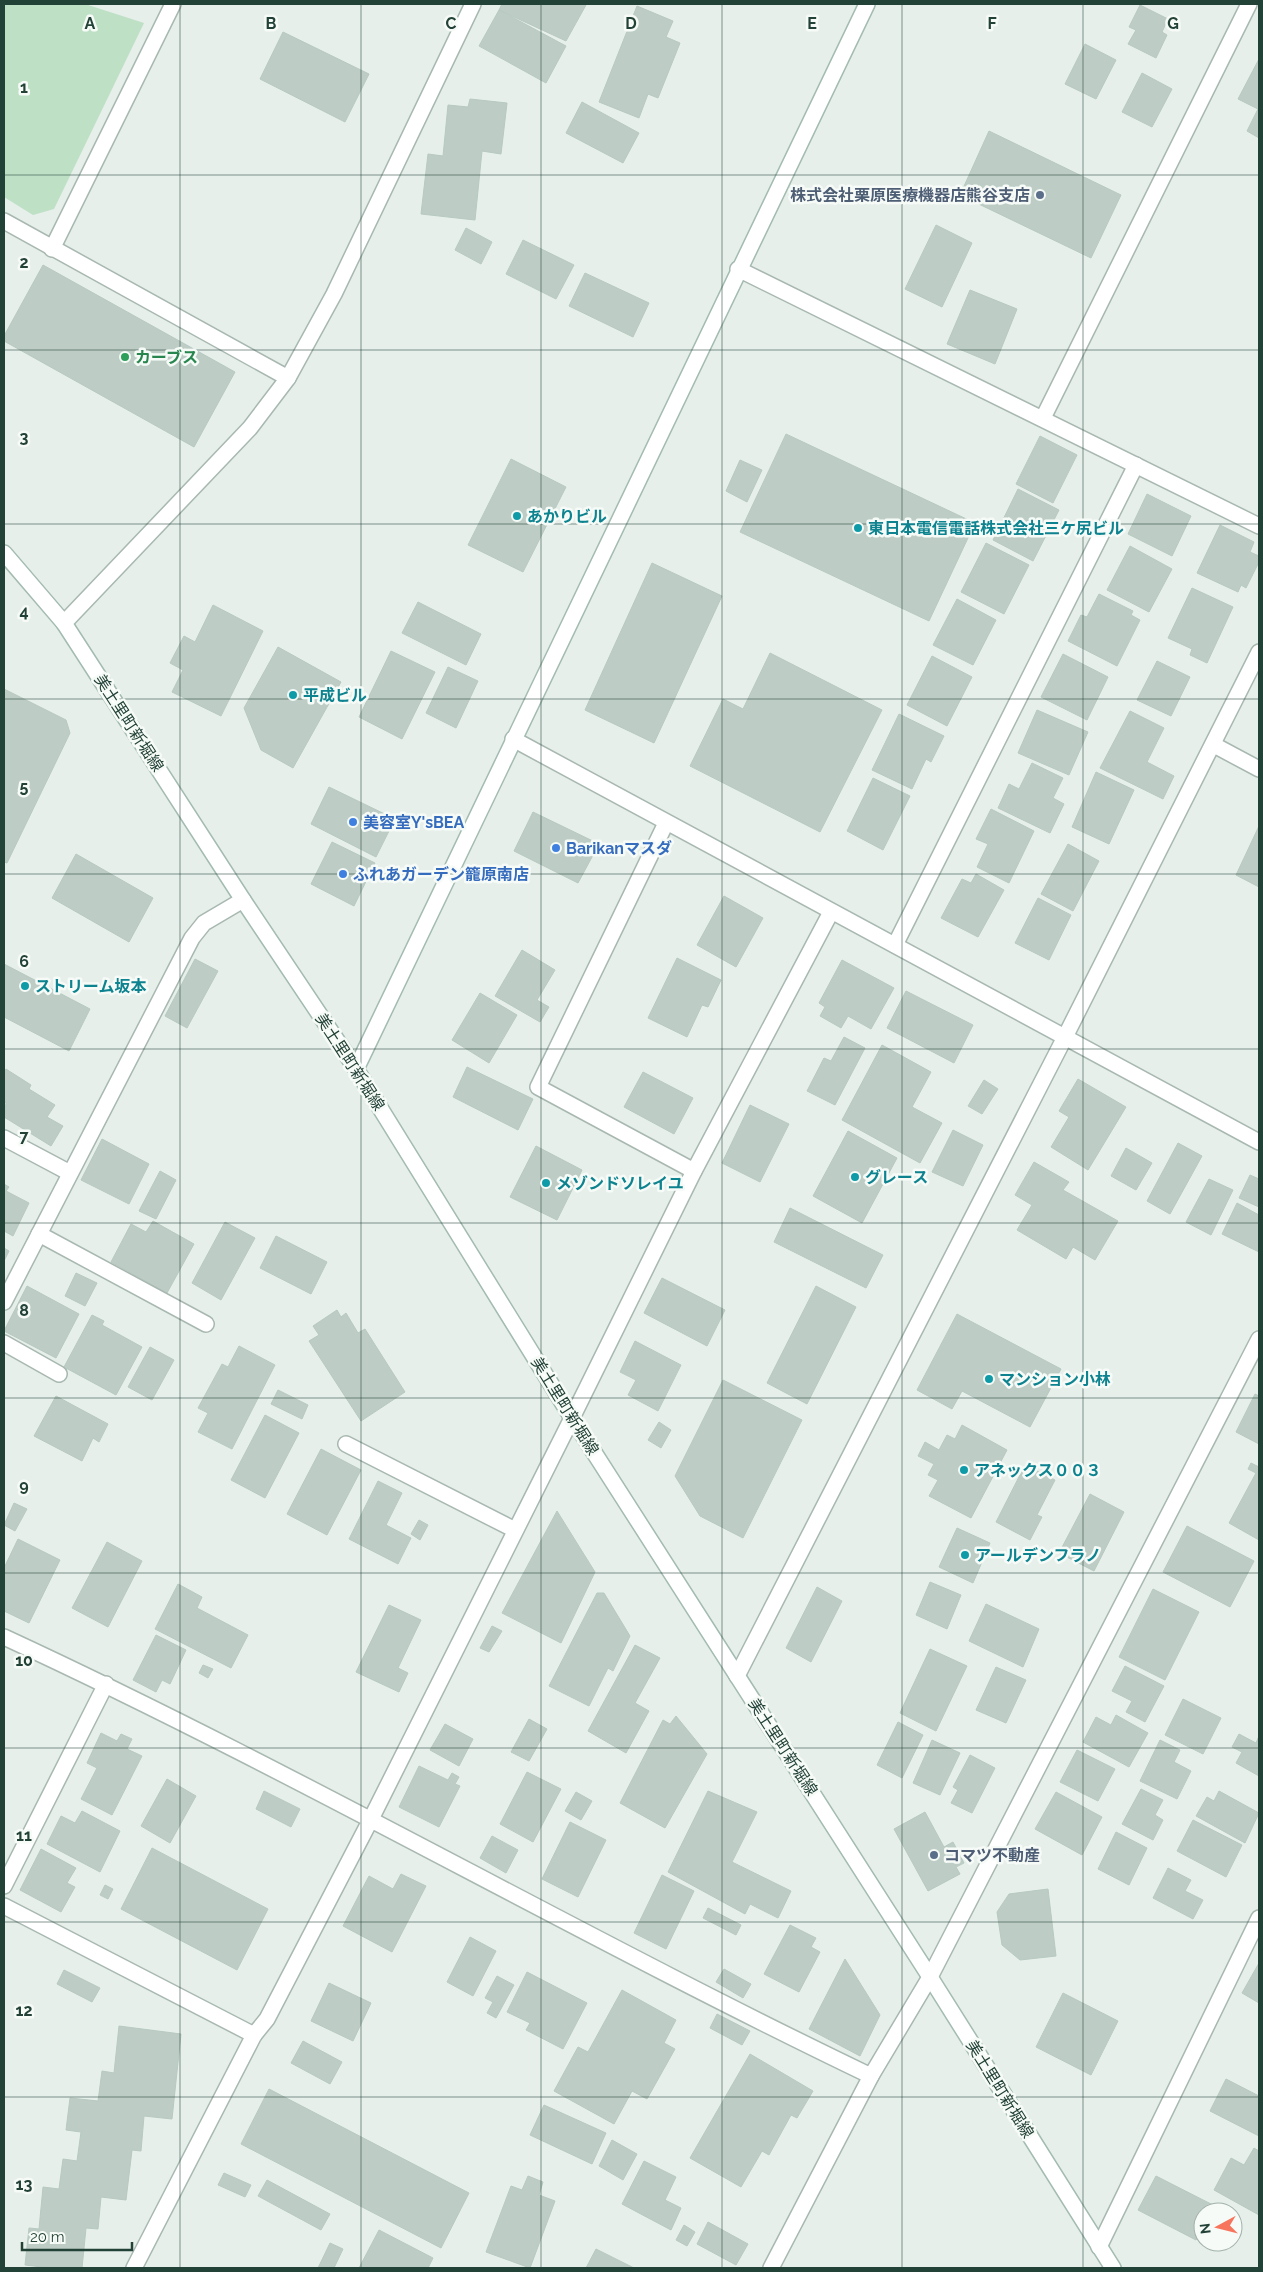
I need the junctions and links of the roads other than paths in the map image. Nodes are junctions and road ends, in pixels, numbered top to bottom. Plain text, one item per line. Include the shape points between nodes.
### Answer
1 (173, 4) edge
2 (473, 4) edge
3 (866, 4) edge
4 (1249, 4) edge
5 (4, 221) edge
6 (52, 249) junction
7 (738, 269) junction
8 (288, 378) junction
9 (1044, 418) junction
10 (1136, 465) junction
11 (1259, 526) edge
12 (4, 553) edge
13 (64, 623) junction
14 (1259, 652) edge
15 (513, 739) junction
16 (1214, 745) junction
17 (1259, 769) edge
18 (666, 823) junction
19 (243, 900) junction
20 (831, 912) junction
21 (895, 945) junction
22 (1065, 1037) junction
23 (356, 1069) junction
24 (4, 1138) edge
25 (1259, 1142) edge
26 (694, 1171) junction
27 (70, 1173) junction
28 (39, 1234) junction
29 (4, 1302) edge
30 (206, 1324) dead end
31 (1259, 1339) edge
32 (4, 1343) edge
33 (59, 1374) dead end
34 (572, 1418) junction
35 (346, 1444) dead end
36 (516, 1530) junction
37 (4, 1637) edge
38 (737, 1676) junction
39 (106, 1684) junction
40 (371, 1818) junction
41 (4, 1886) edge
42 (4, 1906) edge
43 (1259, 1918) edge
44 (930, 1977) junction
45 (254, 2035) junction
46 (871, 2076) junction
47 (1099, 2247) junction
48 (134, 2268) edge
49 (772, 2268) edge
50 (1113, 2268) edge

1 - 6 street
2 - 8 street via 334,294
3 - 7 street
4 - 9 street
5 - 6 street
6 - 8 street
7 - 9 street
7 - 15 street
8 - 13 street via 250,428
9 - 10 street
10 - 11 street
10 - 21 street
12 - 13 street, 美土里町新堀線
13 - 19 street, 美土里町新堀線
14 - 16 street
15 - 18 street
15 - 23 street
16 - 17 street
16 - 22 street
18 - 20 street
18 - 26 street via 538,1087
19 - 23 street, 美土里町新堀線
19 - 27 street via 204,923 192,938
20 - 21 street
20 - 26 street
21 - 22 street
22 - 25 street
22 - 38 street
23 - 34 street, 美土里町新堀線
24 - 27 street
26 - 34 street
27 - 28 street
28 - 29 street
28 - 30 street
31 - 44 street
32 - 33 street
34 - 36 street
34 - 38 street, 美土里町新堀線
35 - 36 street
36 - 40 street
37 - 39 street
38 - 44 street, 美土里町新堀線
39 - 40 street
39 - 41 street
40 - 45 street via 267,2019
40 - 46 street
42 - 45 street
43 - 47 street
44 - 46 street
44 - 47 street, 美土里町新堀線
45 - 48 street
46 - 49 street
47 - 50 street, 美土里町新堀線

